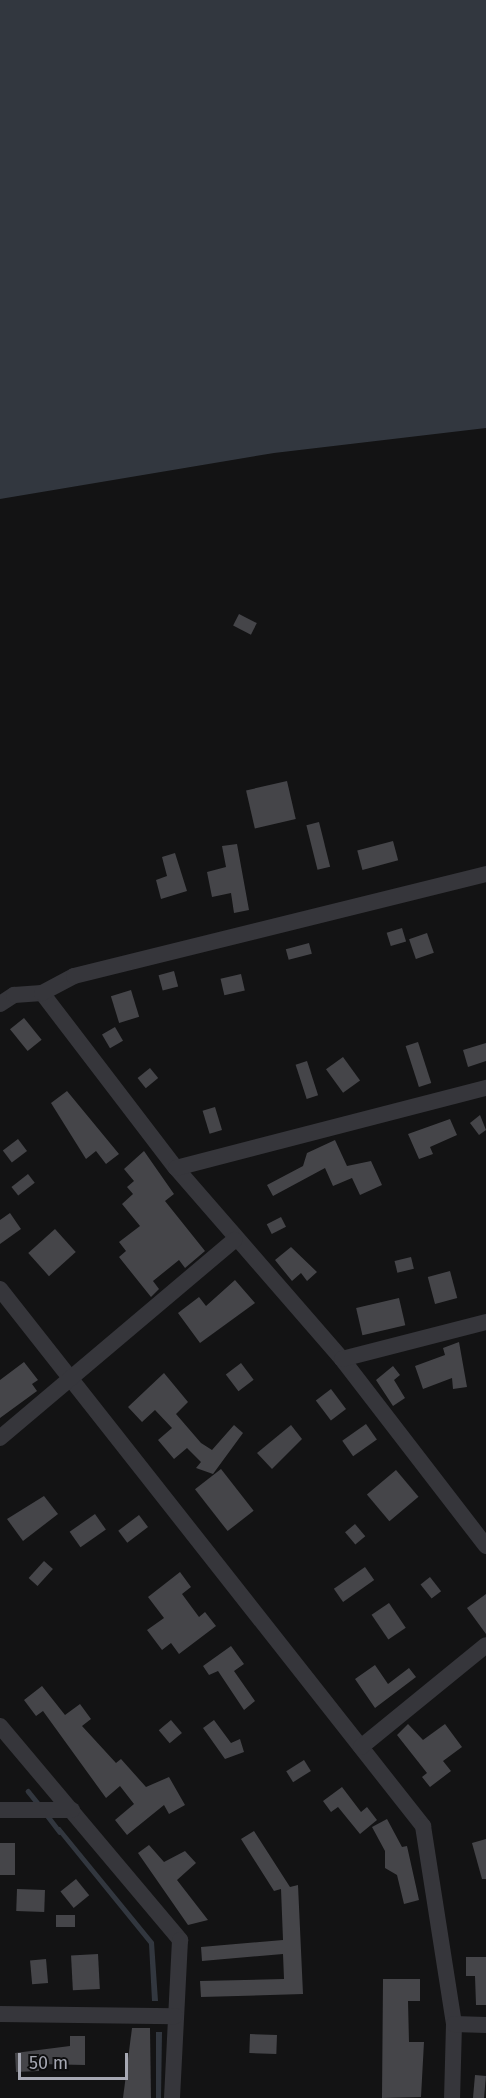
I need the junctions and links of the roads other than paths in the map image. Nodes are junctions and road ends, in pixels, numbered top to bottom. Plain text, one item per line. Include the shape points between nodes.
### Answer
1 (486, 874) edge
2 (42, 993) junction
3 (0, 1004) edge
4 (486, 1088) edge
5 (176, 1168) junction
6 (234, 1240) junction
7 (0, 1289) edge
8 (486, 1322) edge
9 (342, 1359) junction
10 (71, 1380) junction
11 (0, 1438) edge
12 (485, 1544) edge
13 (486, 1645) edge
14 (0, 1726) edge
15 (361, 1747) junction
16 (0, 1810) edge
17 (72, 1810) junction
18 (0, 2014) edge
19 (175, 2016) junction
20 (454, 2024) junction
21 (486, 2025) edge
22 (172, 2098) edge
23 (452, 2098) edge

1 - 2 street via 74,976
2 - 3 street via 14,995
2 - 5 street
4 - 5 street
5 - 6 street
6 - 9 street
6 - 10 street
7 - 10 street
8 - 9 street
9 - 12 street
10 - 11 street
10 - 15 street
13 - 15 street
14 - 17 street
15 - 20 street via 423,1826
16 - 17 street
17 - 19 street via 180,1940
18 - 19 street
19 - 22 street
20 - 21 street
20 - 23 street

